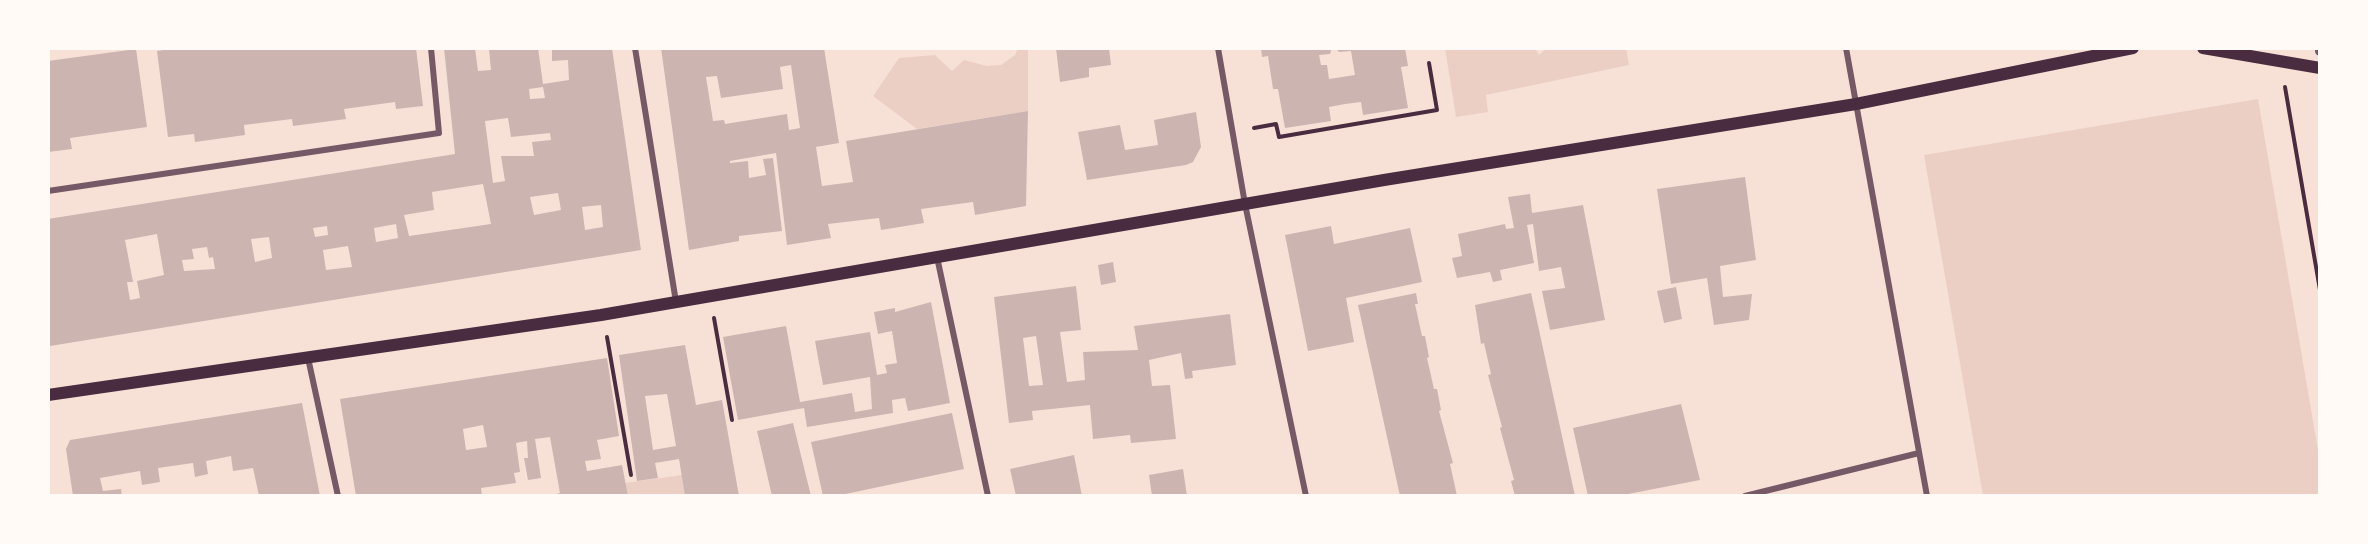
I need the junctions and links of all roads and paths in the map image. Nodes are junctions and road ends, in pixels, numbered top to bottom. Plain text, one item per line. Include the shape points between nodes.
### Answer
1 (431, 48) edge
2 (635, 48) edge
3 (1218, 48) edge
4 (1846, 48) edge
5 (2133, 48) edge
6 (2203, 48) edge
7 (1429, 63) dead end
8 (2281, 63) junction
9 (2320, 68) edge
10 (1856, 104) junction
11 (1233, 132) junction
12 (48, 191) edge
13 (1245, 204) junction
14 (937, 257) junction
15 (2320, 290) edge
16 (711, 297) junction
17 (676, 302) junction
18 (601, 315) junction
19 (308, 358) junction
20 (48, 395) edge
21 (732, 420) dead end
22 (1919, 453) junction
23 (631, 475) dead end
24 (338, 496) edge
25 (988, 496) edge
26 (1306, 496) edge
27 (1745, 496) edge
28 (1927, 496) edge

1 - 12 street via 439,133
2 - 17 street
3 - 11 street
4 - 10 street
5 - 10 main road
6 - 8 main road
7 - 11 path via 1437,110 1279,137 1276,124
8 - 9 main road
8 - 15 path
10 - 13 main road
10 - 22 street
11 - 13 street
13 - 14 main road
13 - 26 street
14 - 16 main road
14 - 25 street
16 - 17 main road
16 - 21 path
17 - 18 main road
18 - 19 main road
18 - 23 path via 613,357
19 - 20 main road
19 - 24 street
22 - 27 street
22 - 28 street

